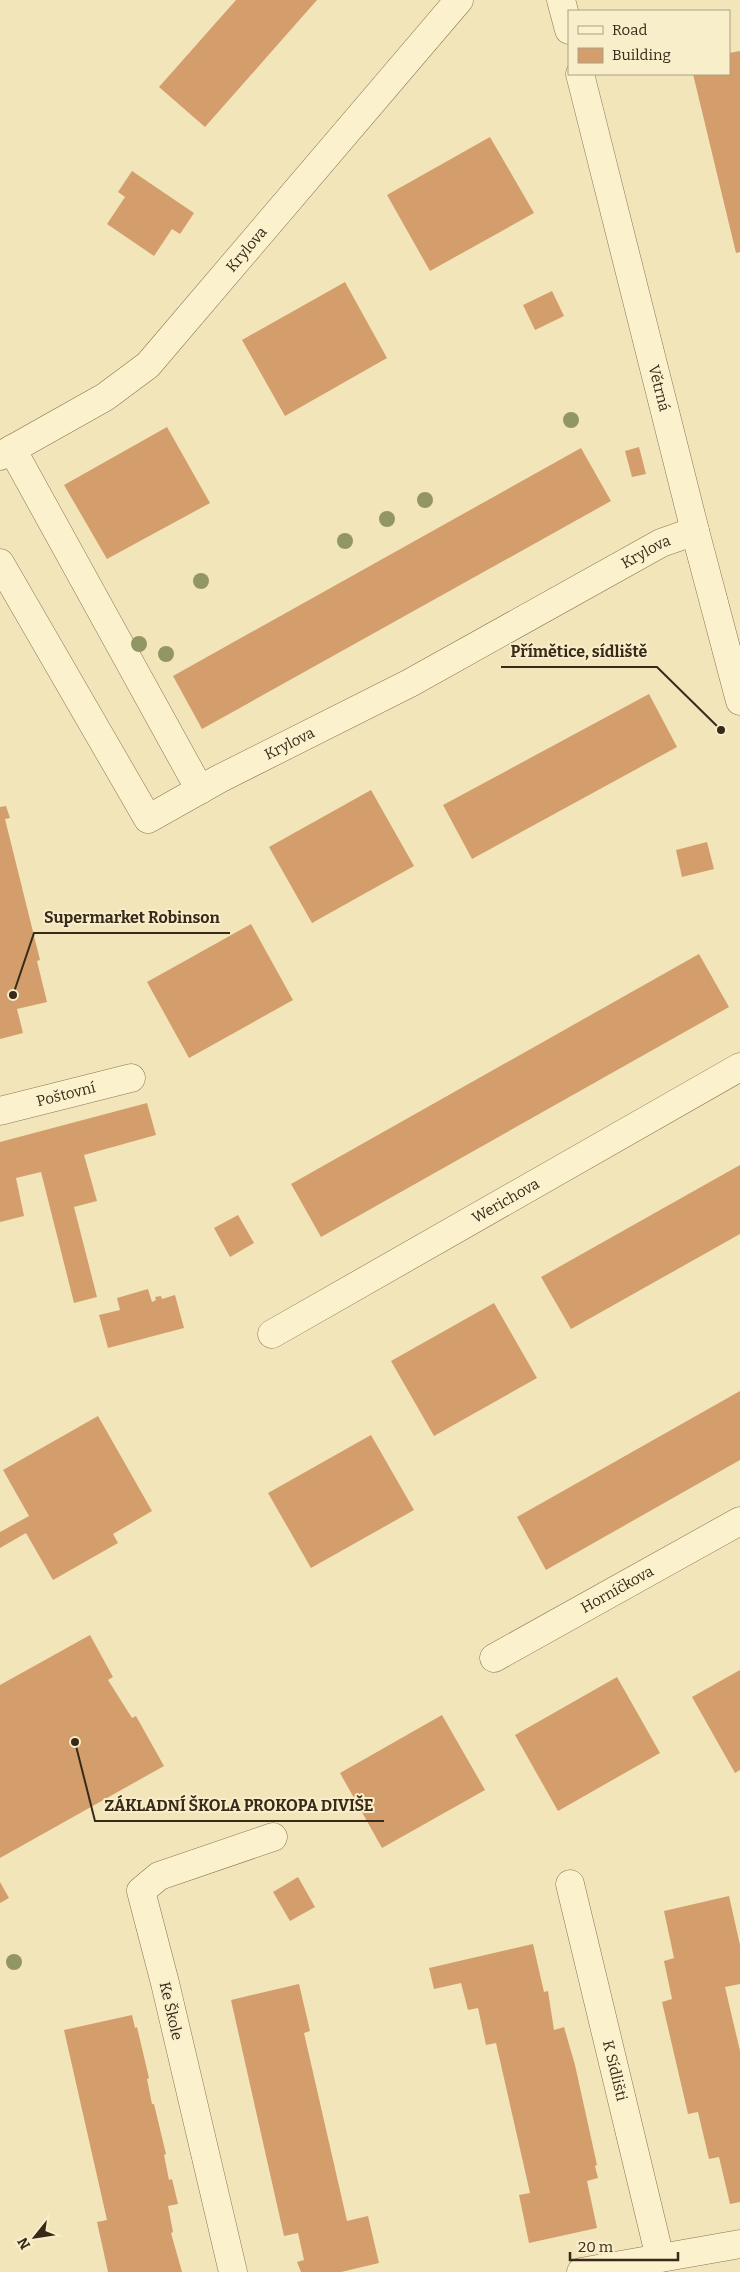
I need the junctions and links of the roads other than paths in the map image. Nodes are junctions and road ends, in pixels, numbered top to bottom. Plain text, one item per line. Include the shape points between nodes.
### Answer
1 (459, 0) edge
2 (561, 0) edge
3 (568, 26) edge
4 (580, 75) edge
5 (6, 452) edge
6 (695, 532) junction
7 (0, 563) edge
8 (740, 701) edge
9 (200, 790) junction
10 (740, 1067) edge
11 (131, 1078) dead end
12 (0, 1112) edge
13 (272, 1334) dead end
14 (740, 1521) edge
15 (494, 1658) dead end
16 (273, 1837) dead end
17 (570, 1884) dead end
18 (740, 2244) edge
19 (660, 2258) junction
20 (233, 2272) edge
21 (581, 2272) edge

1 - 5 street, Krylova via 148,366 105,397
2 - 3 street
4 - 6 street, Větrná
5 - 9 street
6 - 8 street, Větrná
6 - 9 street, Krylova via 661,543 410,683
7 - 9 street, Krylova via 148,819
10 - 13 street, Werichova
11 - 12 street, Poštovní
14 - 15 street, Horníčkova
16 - 20 street, Ke Škole via 159,1876 141,1891
17 - 19 street, K Sídlišti
18 - 19 street
19 - 21 street

